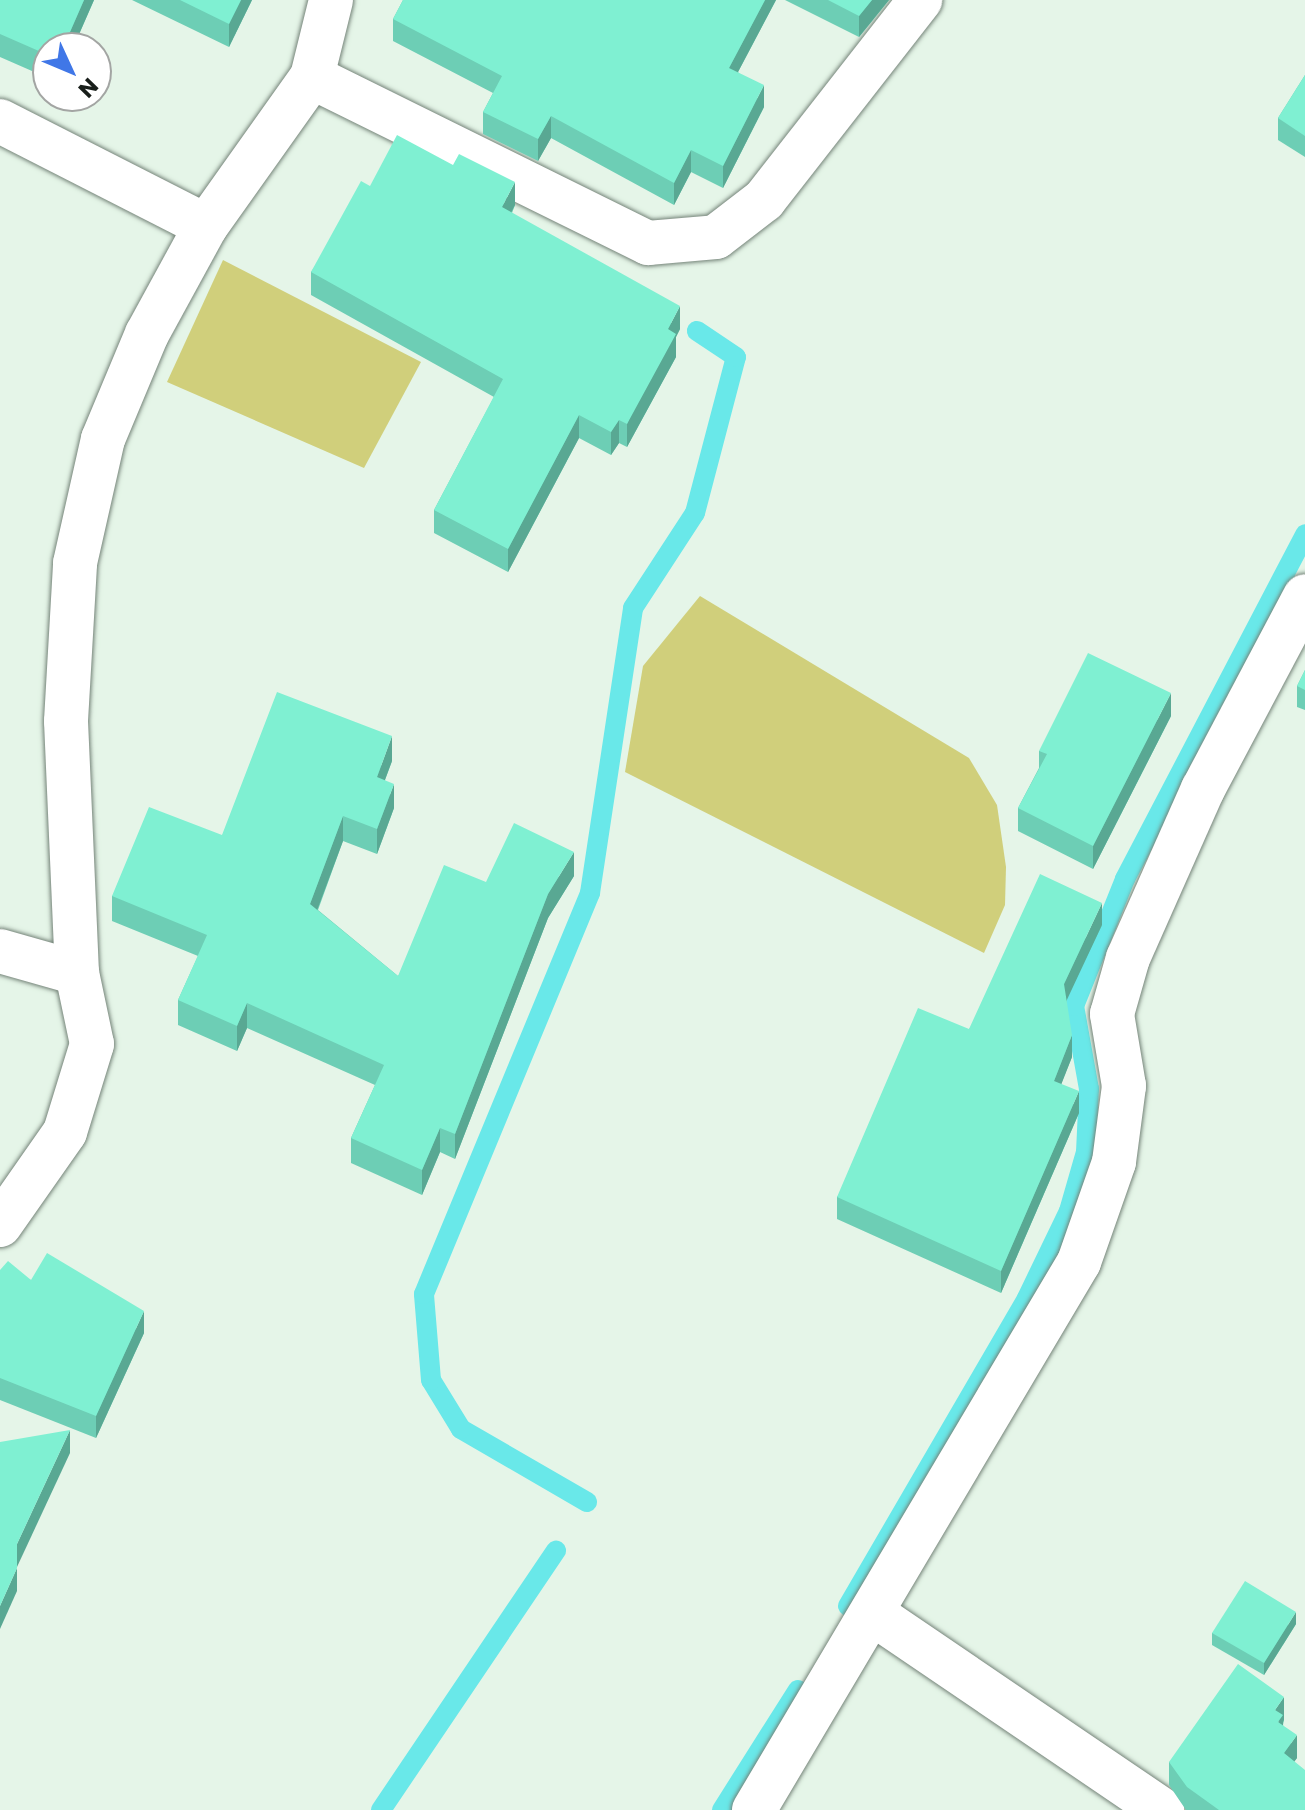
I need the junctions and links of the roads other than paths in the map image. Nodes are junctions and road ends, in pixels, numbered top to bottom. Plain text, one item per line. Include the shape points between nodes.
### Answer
1 (331, 0) edge
2 (920, 0) edge
3 (312, 77) junction
4 (0, 121) edge
5 (206, 226) junction
6 (1305, 596) edge
7 (0, 951) edge
8 (77, 973) junction
9 (0, 1225) edge
10 (872, 1613) junction
11 (754, 1810) edge
12 (1162, 1810) edge

1 - 3 street
2 - 3 street via 764,200 716,237 648,243
3 - 5 street
4 - 5 street
5 - 8 street via 147,334 103,439 75,563 66,721
6 - 10 street via 1203,789 1128,958 1112,1014 1124,1086 1114,1162 1079,1262
7 - 8 street
8 - 9 street via 92,1044 70,1118
10 - 11 street
10 - 12 street

